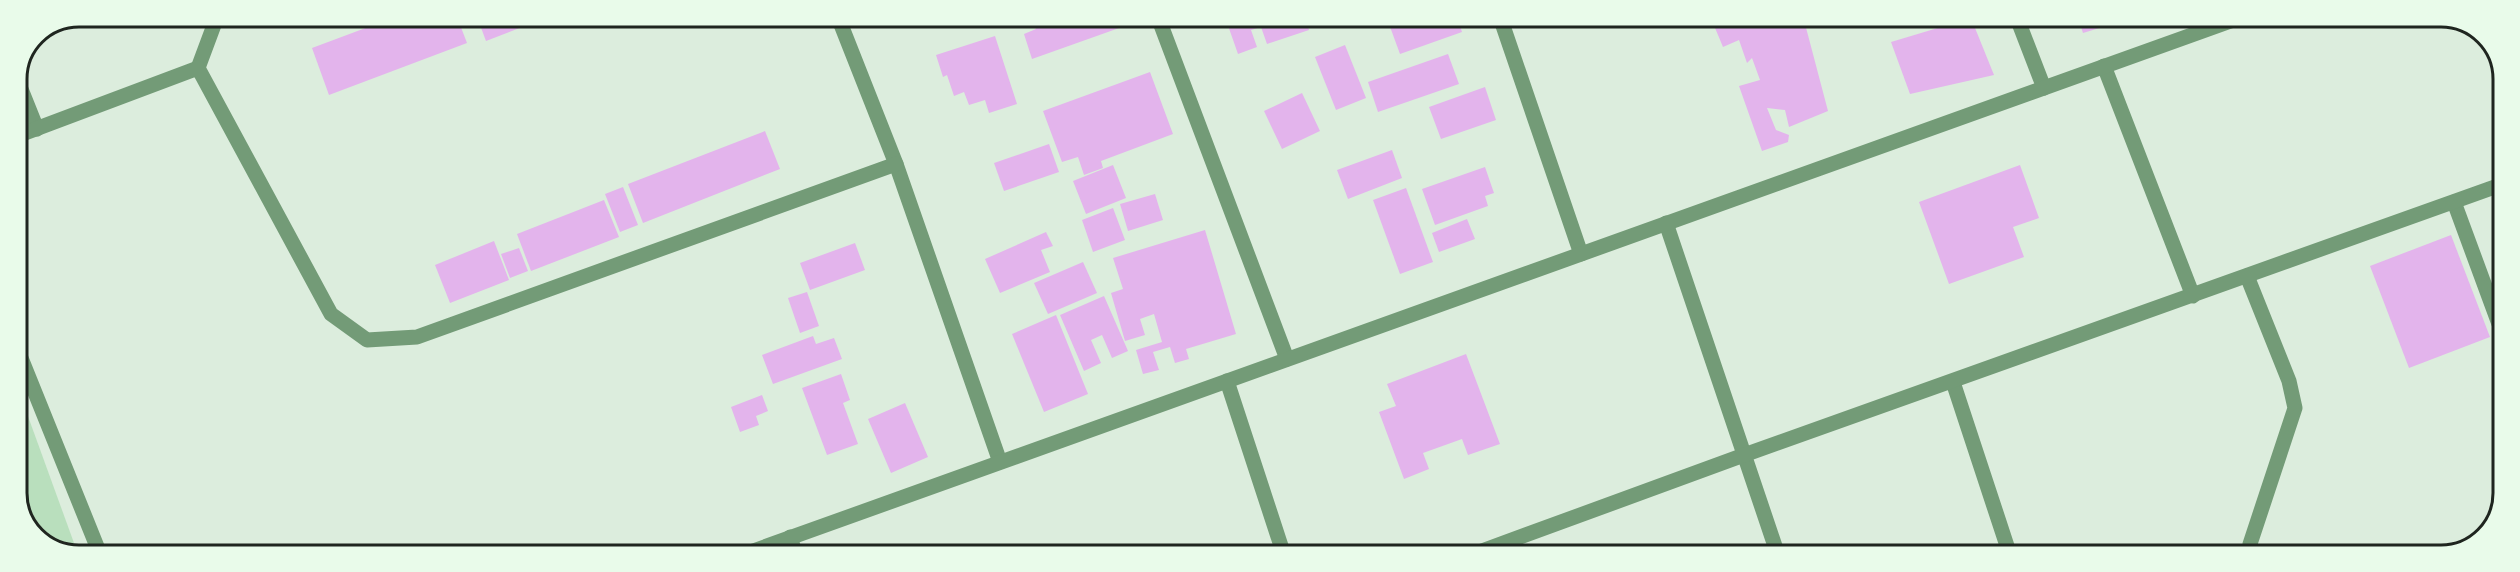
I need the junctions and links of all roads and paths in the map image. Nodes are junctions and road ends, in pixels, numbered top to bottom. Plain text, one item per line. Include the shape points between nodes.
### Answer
1 (213, 27) edge
2 (842, 27) edge
3 (1162, 27) edge
4 (1503, 27) edge
5 (2020, 27) edge
6 (2214, 27) edge
7 (2104, 66) junction
8 (198, 69) junction
9 (2044, 88) junction
10 (27, 105) edge
11 (37, 129) junction
12 (27, 132) edge
13 (896, 164) junction
14 (2493, 188) edge
15 (2454, 202) junction
16 (1666, 223) junction
17 (1581, 254) junction
18 (2247, 276) junction
19 (2193, 296) junction
20 (2493, 308) edge
21 (1287, 359) junction
22 (27, 373) edge
23 (1227, 381) junction
24 (1953, 382) junction
25 (1744, 455) junction
26 (1000, 462) junction
27 (790, 537) junction
28 (96, 545) edge
29 (769, 545) edge
30 (793, 545) edge
31 (1281, 545) edge
32 (1498, 545) edge
33 (1775, 545) edge
34 (2007, 545) edge
35 (2250, 545) edge

1 - 8 street
2 - 13 street
3 - 21 street
4 - 17 street
5 - 9 street
6 - 7 street
7 - 9 street
7 - 19 street
8 - 11 street
8 - 13 street via 331,314 367,340 417,337
9 - 16 street
10 - 11 street
11 - 12 street
13 - 26 street
14 - 15 street
15 - 18 street
15 - 20 street
16 - 17 street
16 - 25 street
17 - 21 street
18 - 19 street
18 - 35 street via 2289,381 2295,408
19 - 24 street
21 - 23 street
22 - 28 street
23 - 26 street
23 - 31 street
24 - 25 street
24 - 34 street
25 - 32 street
25 - 33 street
26 - 27 street
27 - 29 street
27 - 30 street

